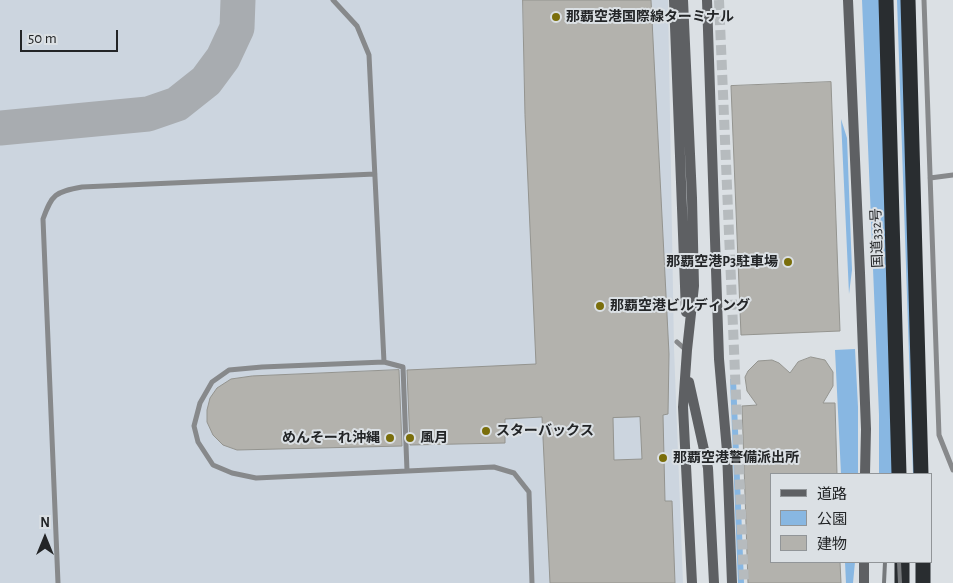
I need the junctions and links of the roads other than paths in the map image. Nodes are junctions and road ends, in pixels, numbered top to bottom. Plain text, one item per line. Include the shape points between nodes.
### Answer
1 (333, 0) edge
2 (674, 0) edge
3 (683, 0) edge
4 (707, 0) edge
5 (848, 0) edge
6 (886, 0) edge
7 (908, 0) edge
8 (924, 0) edge
9 (375, 174) junction
10 (953, 175) edge
11 (930, 178) junction
12 (677, 342) dead end
13 (686, 350) junction
14 (384, 362) junction
15 (688, 376) junction
16 (953, 470) edge
17 (407, 471) junction
18 (865, 473) edge
19 (899, 473) edge
20 (920, 473) edge
21 (864, 563) edge
22 (902, 563) edge
23 (923, 563) edge
24 (58, 583) edge
25 (532, 583) edge
26 (692, 583) edge
27 (697, 583) edge
28 (714, 583) edge
29 (732, 583) edge
30 (864, 583) edge
31 (902, 583) edge
32 (923, 583) edge

1 - 9 lane via 357,26 369,55
2 - 15 street
3 - 13 street via 694,286
4 - 29 street via 719,359 727,451
5 - 18 street via 866,429
6 - 19 highway, 国道332号
7 - 20 highway
8 - 11 lane
9 - 14 lane
9 - 24 lane via 82,187 61,191 50,201 43,219
10 - 11 lane
11 - 16 lane via 939,435
12 - 13 lane
13 - 26 street via 683,407
14 - 17 lane via 402,367
14 - 17 lane via 229,370 212,382 200,403 194,426 198,442 213,465 232,473 256,478
15 - 27 street
15 - 28 street via 708,468
17 - 25 lane via 494,467 514,474 529,492
21 - 30 street
22 - 31 highway
23 - 32 highway

